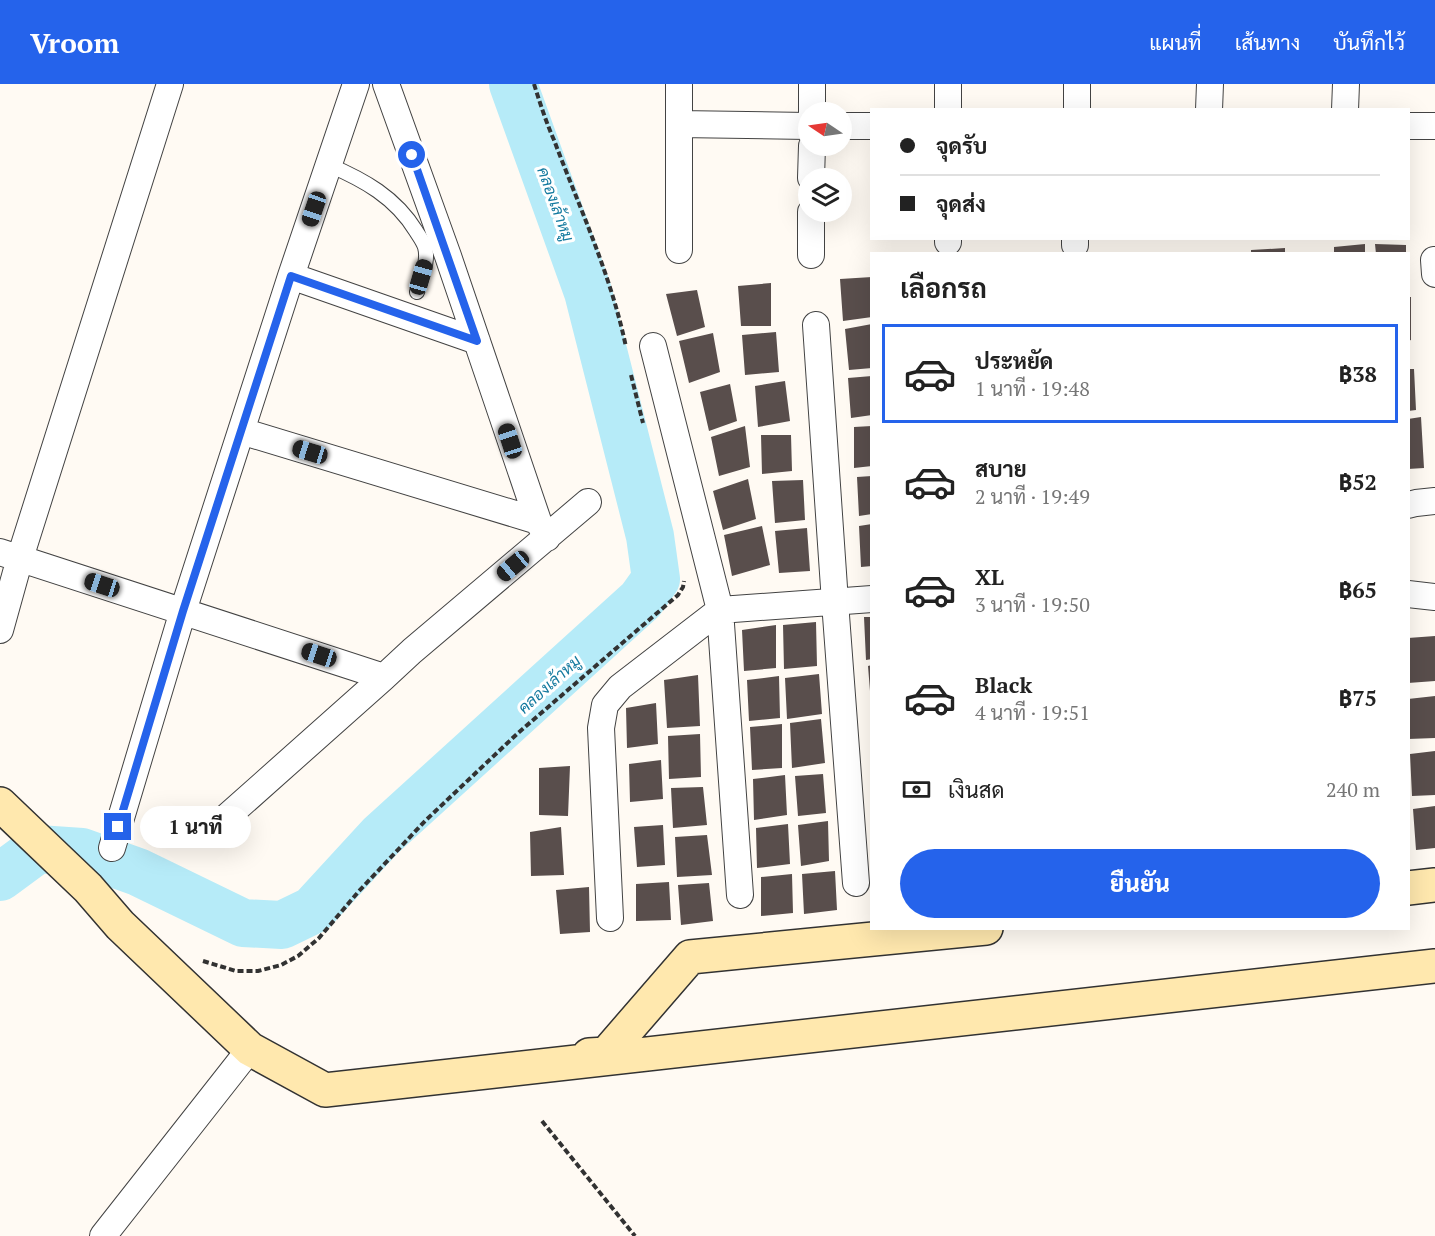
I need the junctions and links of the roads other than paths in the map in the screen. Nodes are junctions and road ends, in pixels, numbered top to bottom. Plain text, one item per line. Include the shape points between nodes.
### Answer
1 (170, 84) edge
2 (356, 84) edge
3 (386, 84) edge
4 (679, 84) edge
5 (812, 84) edge
6 (948, 84) edge
7 (1077, 84) edge
8 (1210, 84) edge
9 (1346, 84) edge
10 (812, 102) edge
11 (948, 108) edge
12 (1077, 108) edge
13 (1209, 108) edge
14 (1346, 108) edge
15 (679, 124) junction
16 (798, 126) edge
17 (852, 126) edge
18 (870, 126) edge
19 (1410, 126) edge
20 (1435, 126) edge
21 (329, 165) junction
22 (811, 222) edge
23 (679, 250) dead end
24 (811, 255) dead end
25 (1434, 260) edge
26 (1435, 274) edge
27 (291, 276) junction
28 (417, 292) dead end
29 (816, 325) dead end
30 (477, 341) junction
31 (653, 346) dead end
32 (241, 431) junction
33 (1435, 501) edge
34 (588, 502) dead end
35 (1410, 504) edge
36 (542, 530) junction
37 (10, 555) edge
38 (1410, 594) edge
39 (1435, 597) edge
40 (870, 599) edge
41 (835, 602) junction
42 (720, 609) junction
43 (183, 611) junction
44 (0, 630) edge
45 (384, 677) junction
46 (5, 808) edge
47 (221, 822) dead end
48 (112, 848) dead end
49 (856, 883) dead end
50 (1435, 885) edge
51 (1410, 888) edge
52 (740, 895) dead end
53 (610, 918) dead end
54 (966, 930) edge
55 (1435, 966) edge
56 (250, 1048) junction
57 (103, 1236) edge

1 - 37 street
2 - 21 street
3 - 30 street
4 - 15 street
5 - 10 street
6 - 11 street
7 - 12 street
8 - 13 street
9 - 14 street
15 - 16 street
15 - 23 street
17 - 18 street
19 - 20 street
21 - 27 street
21 - 28 lane via 381,192 410,222 425,248 426,261
22 - 24 street
25 - 26 street
27 - 30 street
27 - 32 street
29 - 41 street
30 - 36 street
31 - 42 street
32 - 36 street
32 - 43 street
33 - 35 street
34 - 36 street
36 - 45 street
37 - 43 street
37 - 44 street
38 - 39 street
40 - 41 street
41 - 42 street
41 - 49 street
42 - 52 street
42 - 53 street via 620,687 605,705 601,728
43 - 45 street
43 - 48 street
45 - 47 street
46 - 56 street via 88,888 120,925
50 - 51 street
54 - 56 street via 690,957 606,1054 323,1080
55 - 56 street via 325,1090
56 - 57 street

